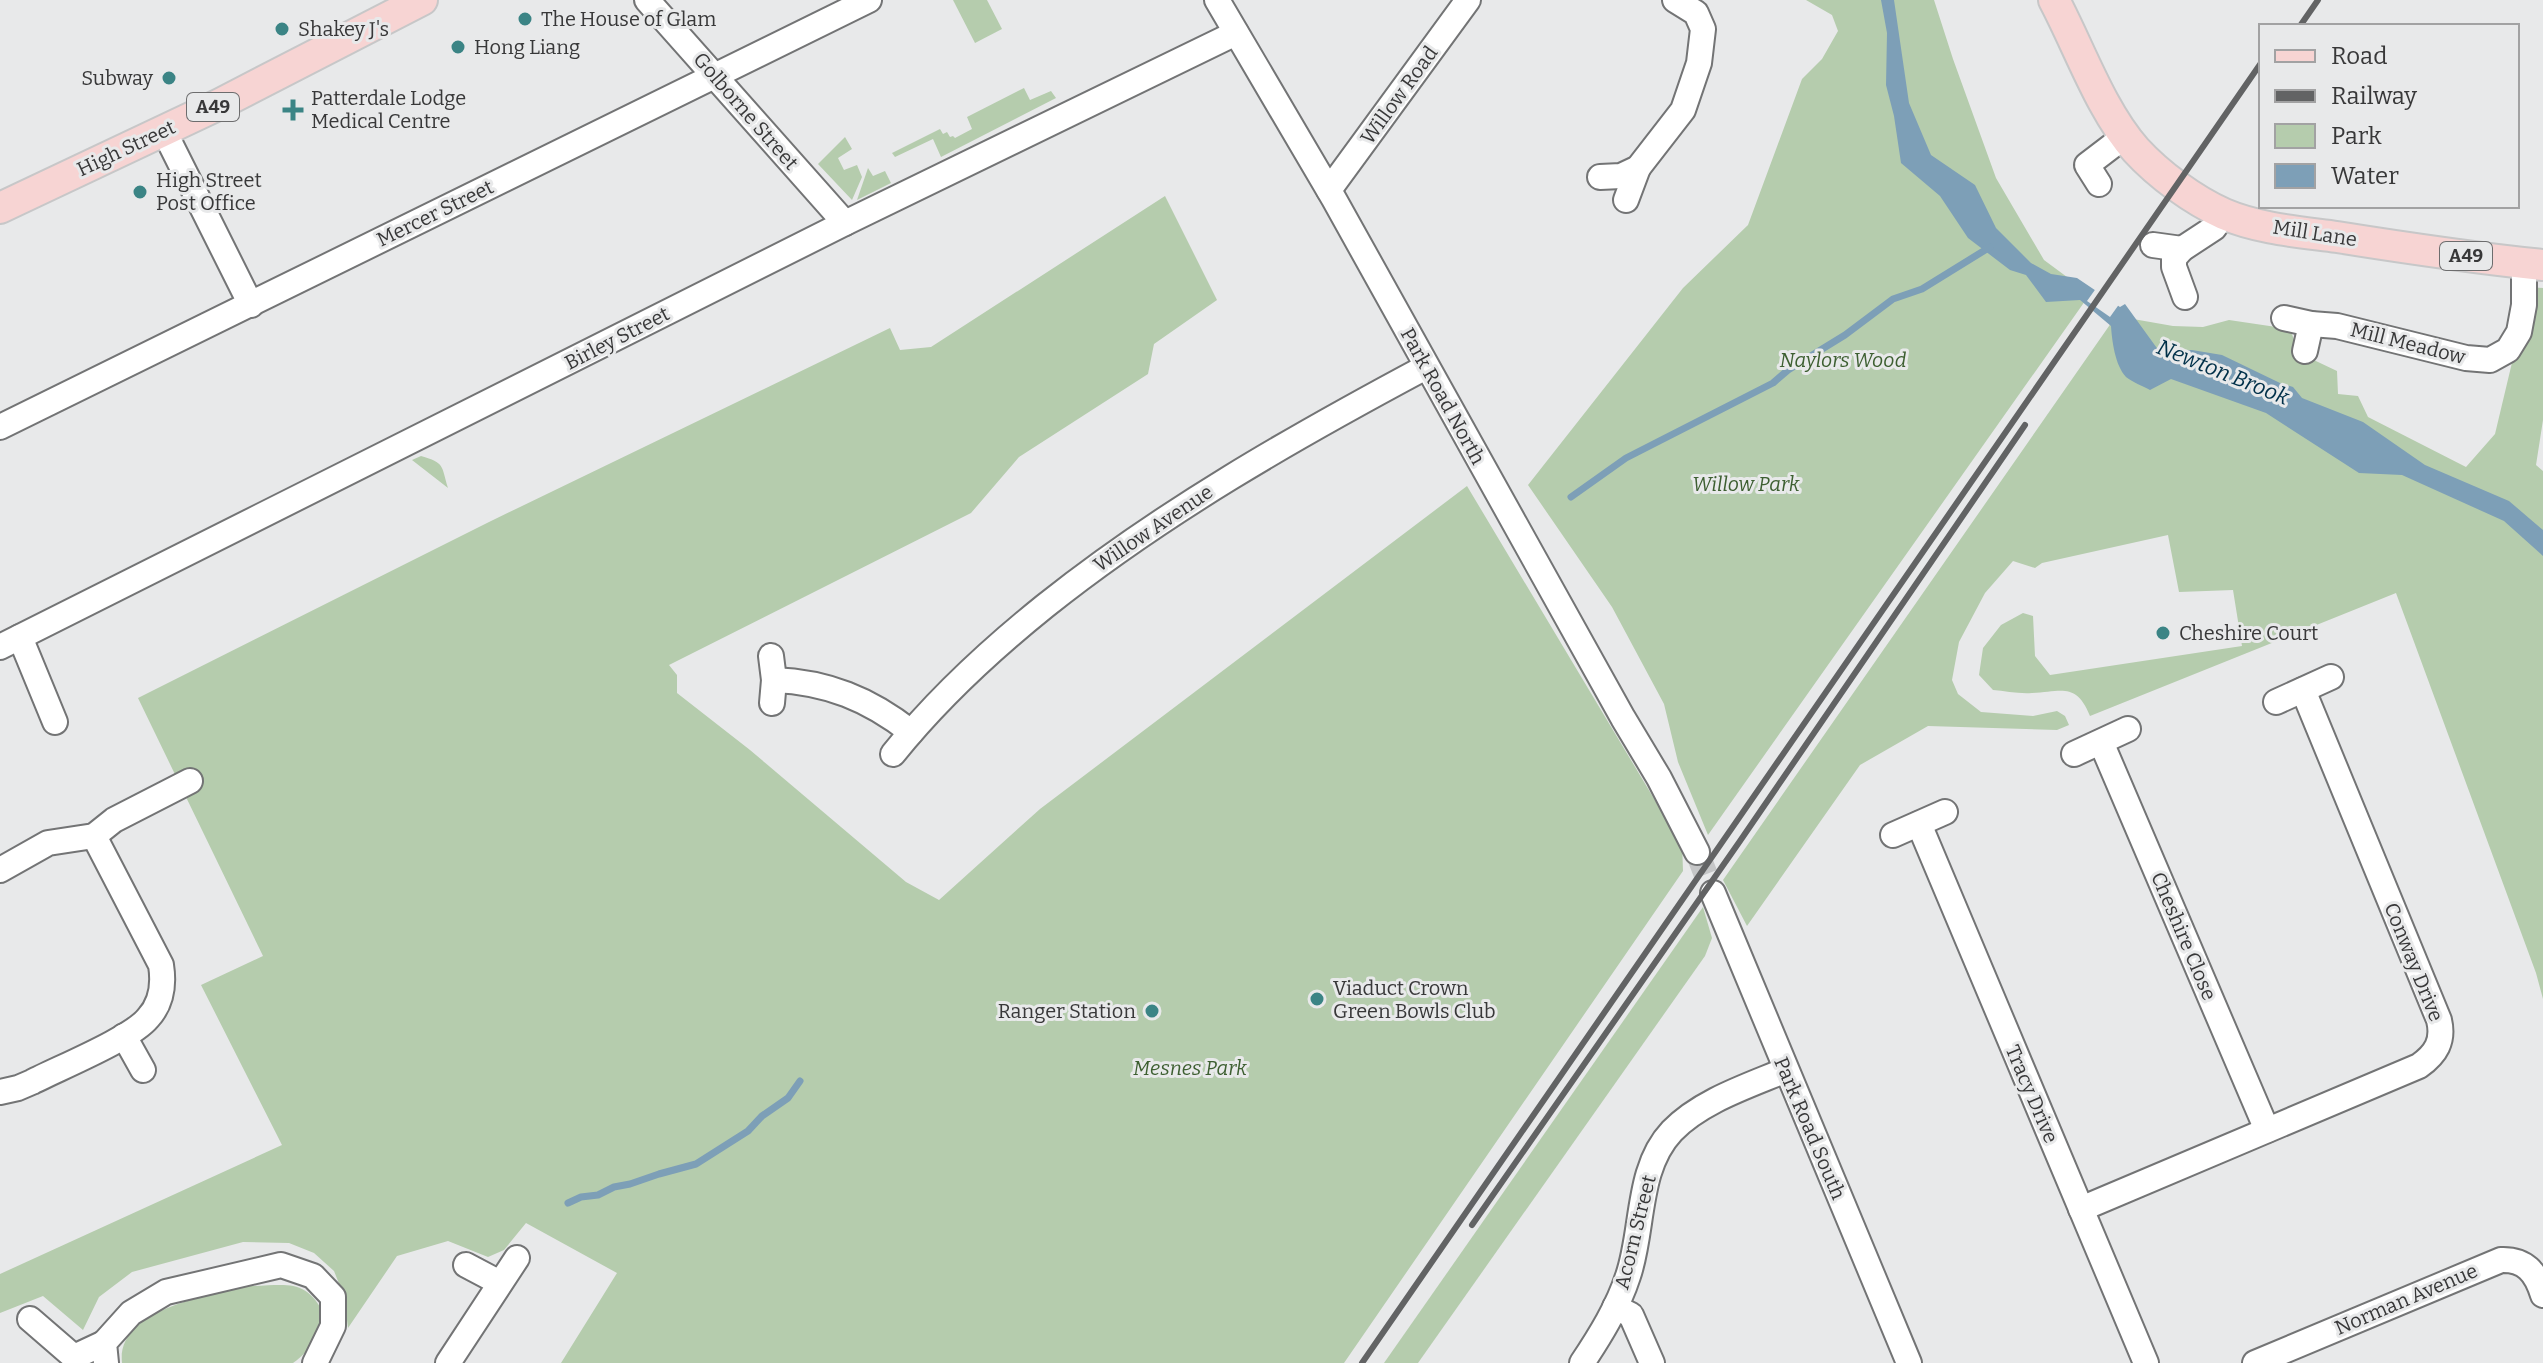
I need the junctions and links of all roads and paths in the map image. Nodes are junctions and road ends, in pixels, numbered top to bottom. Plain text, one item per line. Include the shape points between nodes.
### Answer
1 (422, 0) edge
2 (647, 0) edge
3 (869, 0) edge
4 (1217, 0) edge
5 (1468, 0) edge
6 (1675, 0) edge
7 (2054, 0) edge
8 (1236, 33) junction
9 (715, 77) junction
10 (164, 131) junction
11 (2125, 136) junction
12 (2087, 166) dead end
13 (1638, 168) junction
14 (1600, 177) dead end
15 (1329, 190) junction
16 (1626, 200) dead end
17 (0, 208) edge
18 (2224, 214) junction
19 (845, 223) junction
20 (2153, 245) dead end
21 (2179, 251) junction
22 (2533, 264) edge
23 (2185, 297) dead end
24 (251, 305) junction
25 (2284, 318) dead end
26 (2311, 324) junction
27 (2305, 351) dead end
28 (1426, 367) junction
29 (0, 427) edge
30 (10, 642) edge
31 (2331, 677) dead end
32 (772, 680) dead end
33 (2303, 690) junction
34 (2276, 702) dead end
35 (55, 722) dead end
36 (2128, 729) dead end
37 (911, 732) junction
38 (2101, 742) junction
39 (893, 754) dead end
40 (2074, 754) dead end
41 (190, 781) dead end
42 (1945, 812) dead end
43 (1919, 824) junction
44 (1893, 835) dead end
45 (94, 836) junction
46 (1697, 852) tunnel mouth
47 (0, 870) edge
48 (1713, 893) tunnel mouth
49 (124, 1036) junction
50 (143, 1070) dead end
51 (1786, 1070) junction
52 (0, 1092) edge
53 (2267, 1130) junction
54 (2081, 1209) junction
55 (517, 1258) dead end
56 (466, 1265) dead end
57 (500, 1283) junction
58 (2543, 1295) edge
59 (1615, 1307) junction
60 (30, 1319) dead end
61 (105, 1353) edge
62 (315, 1363) edge
63 (448, 1363) edge
64 (1582, 1363) edge
65 (1652, 1363) edge
66 (1909, 1363) edge
67 (2146, 1363) edge
68 (2255, 1363) edge

1 - 10 main road, High Street / A49
2 - 9 street, Golborne Street
3 - 9 street, Mercer Street
4 - 8 street, Park Road North
5 - 15 street, Willow Road
6 - 13 street via 1696,13 1703,29 1699,63 1683,110
7 - 11 main road, Mill Lane / A49
8 - 15 street, Park Road North
8 - 19 street, Birley Street
9 - 19 street, Golborne Street
9 - 24 street, Mercer Street
10 - 17 main road, High Street / A49
10 - 24 street
11 - 12 street
11 - 18 main road, Mill Lane / A49 via 2152,166
13 - 14 street
13 - 16 street
15 - 28 street, Park Road North
18 - 21 street via 2214,228
18 - 22 main road, Mill Lane / A49 via 2285,230
19 - 30 street, Birley Street
20 - 21 street
21 - 23 street via 2174,267
22 - 26 street, Mill Meadow via 2519,332 2508,350 2490,360
24 - 29 street, Mercer Street
25 - 26 street, Mill Meadow
26 - 27 street
28 - 37 street, Willow Avenue via 1205,492 1093,568 1001,642
28 - 46 street, Park Road North
30 - 35 street
31 - 33 street
32 - 37 street via 798,681 863,699
33 - 34 street
33 - 53 street, Conway Drive via 2442,1031 2435,1052 2419,1066
36 - 38 street
37 - 39 street, Willow Avenue
38 - 40 street
38 - 53 street, Cheshire Close
41 - 45 street
42 - 43 street
43 - 44 street
43 - 54 street, Tracy Drive
45 - 47 street via 48,843
45 - 49 street via 163,978 161,998 148,1019
48 - 51 street, Park Road South
49 - 50 street
49 - 52 street via 32,1082
51 - 59 street, Acorn Street via 1692,1114 1664,1141 1645,1186 1636,1245
51 - 66 street, Park Road South
53 - 54 street, Conway Drive
54 - 67 street, Tracy Drive
55 - 57 street
56 - 57 street
57 - 63 street
58 - 68 street, Norman Avenue via 2531,1270 2521,1262 2501,1260
59 - 64 street, Acorn Street
59 - 65 street via 1631,1315
60 - 61 street via 74,1357
61 - 62 street via 131,1313 166,1292 281,1265 313,1276 333,1297 333,1326

